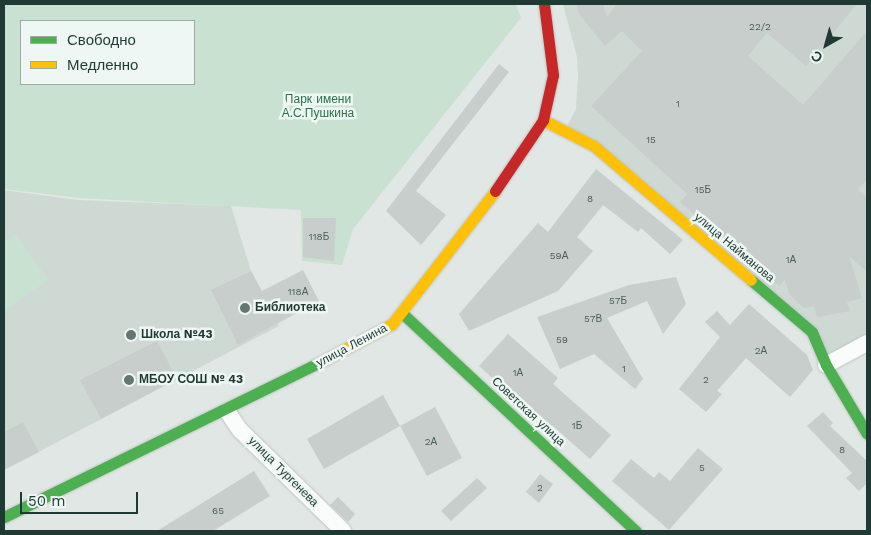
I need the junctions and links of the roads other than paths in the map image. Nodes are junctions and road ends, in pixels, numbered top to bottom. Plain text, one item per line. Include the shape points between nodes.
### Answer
1 (544, 4) edge
2 (543, 120) junction
3 (402, 313) junction
4 (867, 343) edge
5 (826, 364) junction
6 (226, 411) junction
7 (867, 434) edge
8 (4, 518) edge
9 (342, 531) edge
10 (636, 531) edge

1 - 2 street, улица Ленина via 553,75
2 - 3 street, улица Ленина via 500,185
2 - 5 street, улица Найманова via 594,146 812,332
3 - 6 street, улица Ленина via 392,324 366,339
3 - 10 street, Советская улица
4 - 5 street
5 - 7 street, улица Найманова
6 - 8 street, улица Ленина
6 - 9 street, улица Тургенева via 240,430

